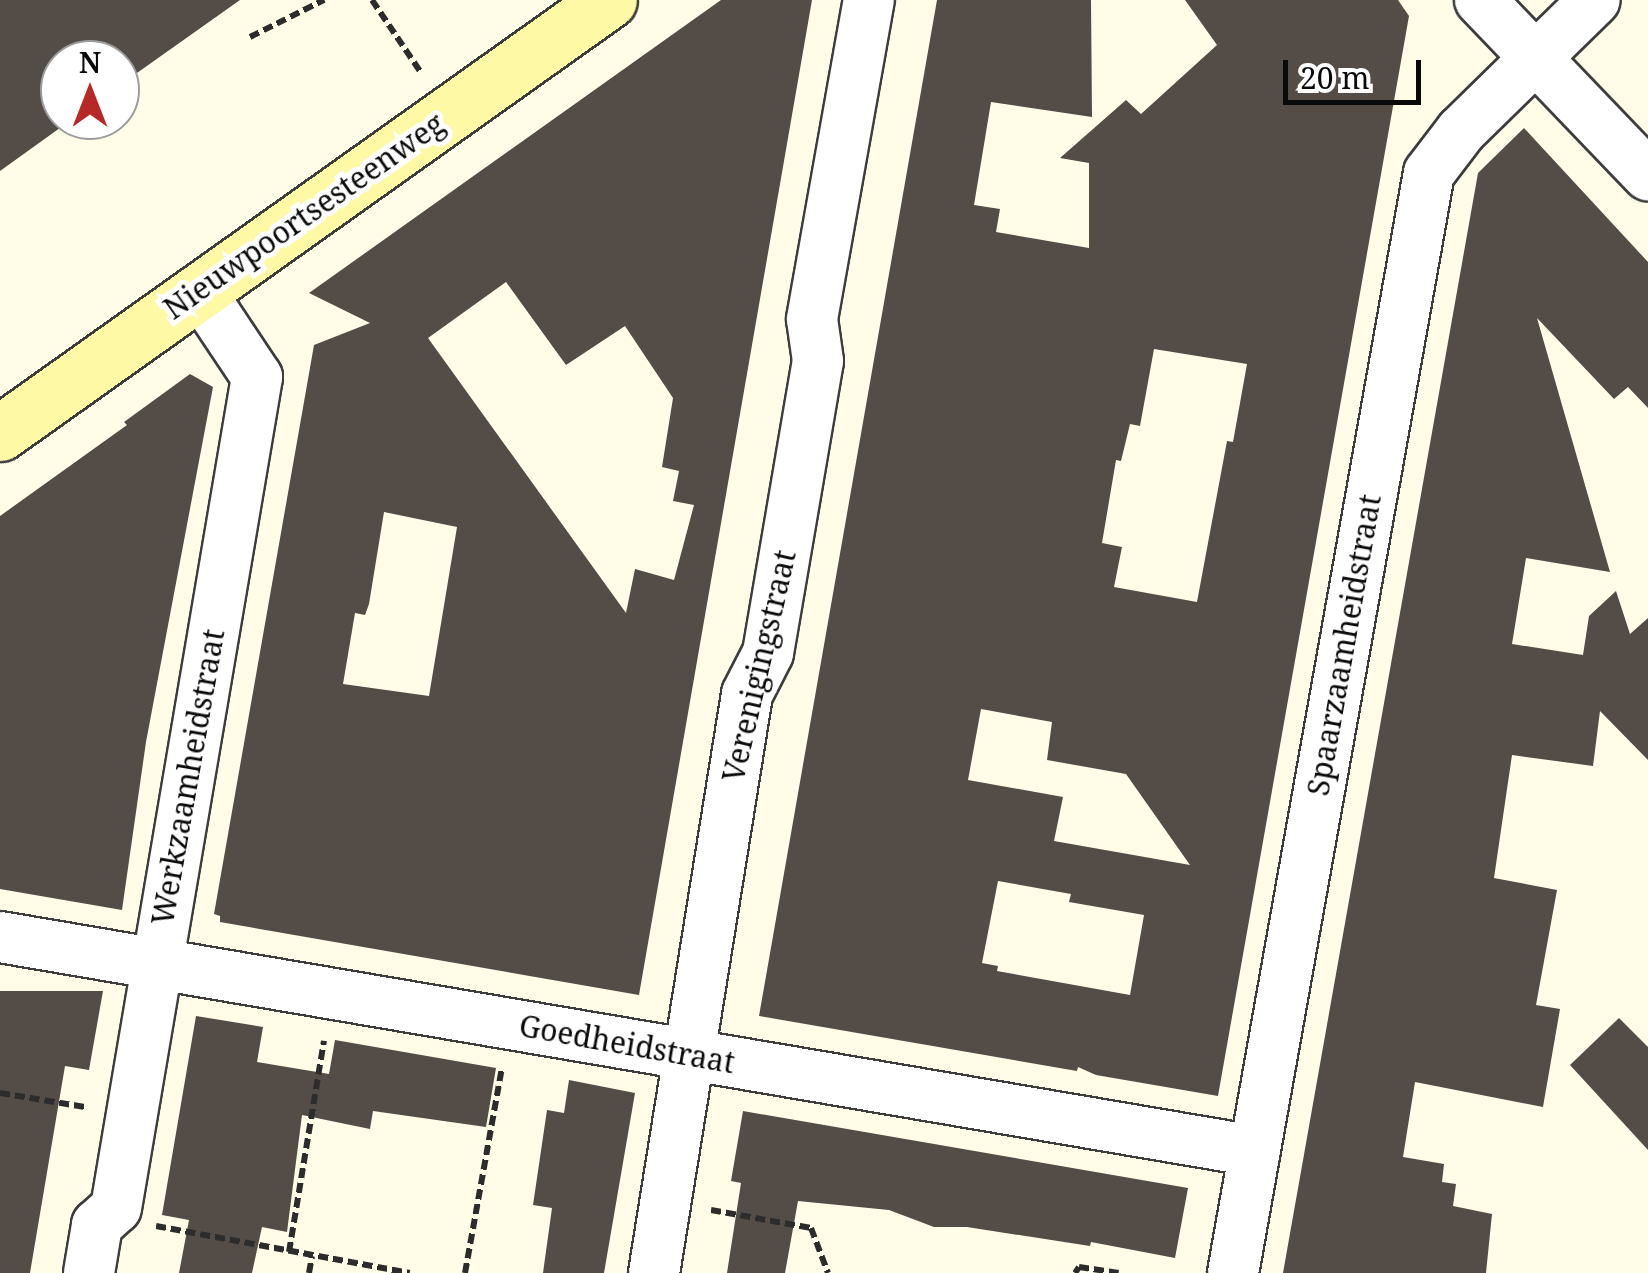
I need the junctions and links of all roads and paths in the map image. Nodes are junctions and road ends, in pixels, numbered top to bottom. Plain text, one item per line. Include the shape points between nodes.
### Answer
1 (324, 0) edge
2 (372, 0) edge
3 (609, 0) edge
4 (869, 0) edge
5 (1480, 0) edge
6 (1595, 0) edge
7 (250, 38) dead end
8 (1535, 57) junction
9 (448, 113) junction
10 (1648, 175) edge
11 (198, 290) junction
12 (0, 433) edge
13 (0, 936) edge
14 (156, 963) junction
15 (332, 993) junction
16 (510, 1024) junction
17 (691, 1055) junction
18 (0, 1094) edge
19 (131, 1114) junction
20 (1254, 1151) junction
21 (665, 1202) junction
22 (106, 1216) junction
23 (289, 1252) junction
24 (312, 1256) junction
25 (89, 1273) edge
26 (310, 1273) edge
27 (410, 1273) edge
28 (465, 1273) edge
29 (654, 1273) edge
30 (828, 1273) edge
31 (1075, 1273) edge
32 (1119, 1273) edge
33 (1233, 1273) edge

1 - 7 path
2 - 9 path
3 - 9 street, Nieuwpoortsesteenweg
4 - 17 street, Verenigingstraat via 812,318 818,360 768,653 747,694 692,1015
5 - 8 street
6 - 8 street, Spaarzaamheidstraat
8 - 10 street
8 - 20 street, Spaarzaamheidstraat via 1451,144 1425,188
9 - 11 street, Nieuwpoortsesteenweg
11 - 12 street, Nieuwpoortsesteenweg
11 - 14 street, Werkzaamheidstraat via 257,378
13 - 14 street, Goedheidstraat
14 - 15 street, Goedheidstraat
14 - 19 street, Werkzaamheidstraat
15 - 16 street, Goedheidstraat
15 - 23 path
16 - 17 street, Goedheidstraat
16 - 28 path
17 - 20 street, Goedheidstraat
17 - 21 street, Verenigingstraat
18 - 19 path
19 - 22 street, Werkzaamheidstraat via 116,1208
20 - 33 street, Spaarzaamheidstraat
21 - 29 street, Verenigingstraat
21 - 30 path via 811,1228
22 - 23 path
22 - 25 street, Werkzaamheidstraat via 97,1224
23 - 24 path
24 - 26 path
24 - 27 path
31 - 32 path via 1079,1267

